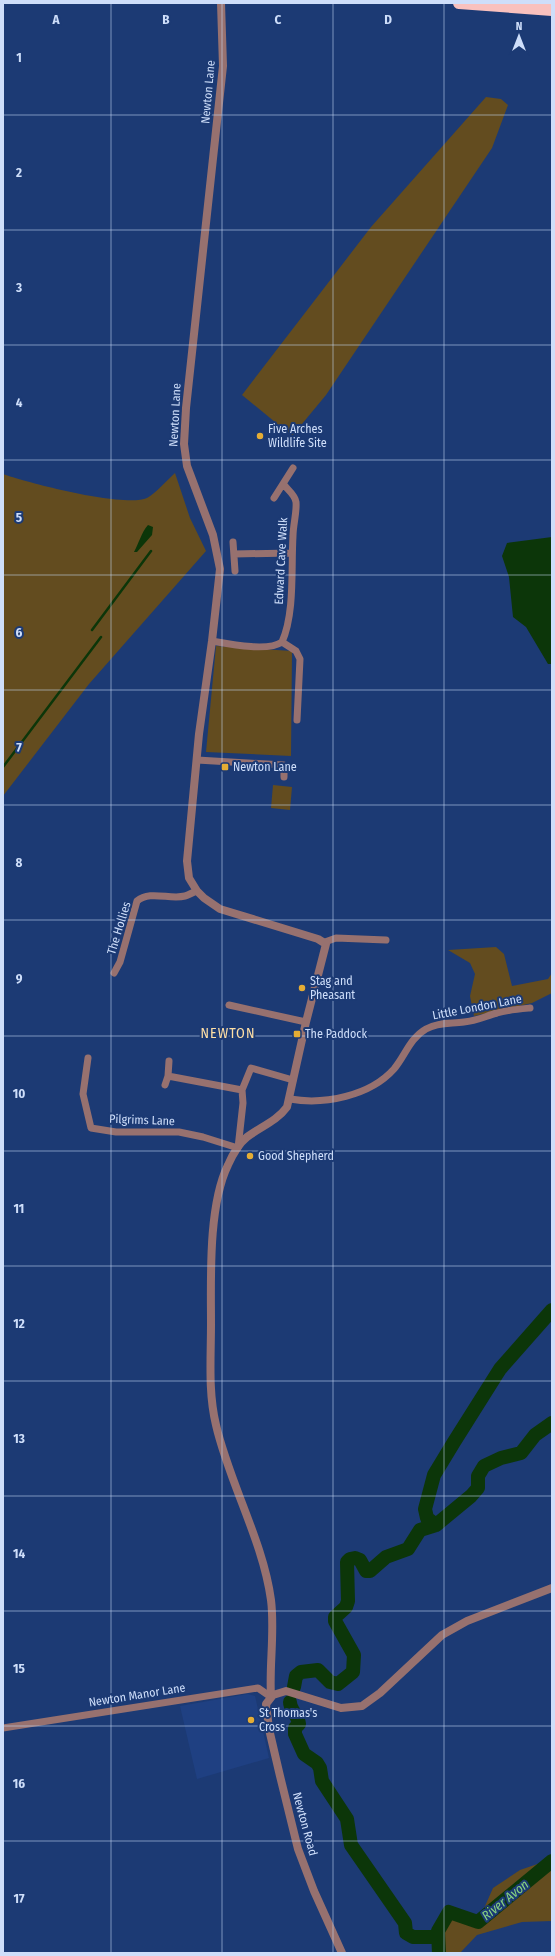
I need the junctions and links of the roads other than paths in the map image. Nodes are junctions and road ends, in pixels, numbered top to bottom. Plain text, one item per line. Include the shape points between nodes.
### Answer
1 (221, 3) edge
2 (459, 3) edge
3 (552, 10) edge
4 (293, 468) dead end
5 (284, 485) junction
6 (274, 498) dead end
7 (233, 542) dead end
8 (292, 553) junction
9 (234, 554) junction
10 (234, 571) dead end
11 (212, 641) junction
12 (282, 642) junction
13 (297, 720) dead end
14 (197, 760) junction
15 (284, 777) dead end
16 (197, 891) junction
17 (386, 940) dead end
18 (325, 945) junction
19 (114, 973) dead end
20 (229, 1005) dead end
21 (530, 1008) dead end
22 (306, 1022) junction
23 (88, 1058) dead end
24 (169, 1061) dead end
25 (168, 1076) junction
26 (293, 1080) junction
27 (165, 1085) dead end
28 (242, 1090) junction
29 (290, 1099) junction
30 (238, 1148) junction
31 (552, 1588) edge
32 (271, 1697) junction
33 (3, 1728) edge
34 (342, 1953) edge

1 - 11 street, Newton Lane via 223,66 184,444 187,466 216,543 220,569
2 - 3 highway
4 - 5 street
5 - 6 street
5 - 8 street, Edward Cave Walk via 296,500
7 - 9 street
8 - 9 street
8 - 12 street, Edward Cave Walk via 292,584 286,633
9 - 10 street
11 - 12 street via 262,646 276,646
11 - 14 street, Newton Lane via 198,734
12 - 13 street via 296,651 300,659
14 - 15 street via 284,765
14 - 16 street, Newton Lane via 187,861 189,878
16 - 18 street, Newton Lane via 220,909
16 - 19 street, The Hollies via 185,896 148,897 137,901 120,962
17 - 18 street via 336,938
18 - 22 street
20 - 22 street
21 - 29 street, Little London Lane via 464,1022 433,1025 418,1034 394,1069 366,1088 320,1102
22 - 26 street
23 - 30 street, Pilgrims Lane via 83,1094 91,1128 116,1132 179,1132
24 - 25 street
25 - 27 street
25 - 28 street
26 - 28 street via 251,1068
26 - 29 street
28 - 30 street
29 - 30 street, Newton Road via 281,1115 246,1138
30 - 32 street, Newton Road via 220,1182 215,1213 211,1399 216,1426 265,1572 271,1599
31 - 32 street via 467,1621 442,1635 380,1693 362,1706 341,1708 286,1691
32 - 33 street, Newton Manor Lane via 258,1688
32 - 34 street, Newton Road via 266,1704 269,1729 298,1849 314,1892

